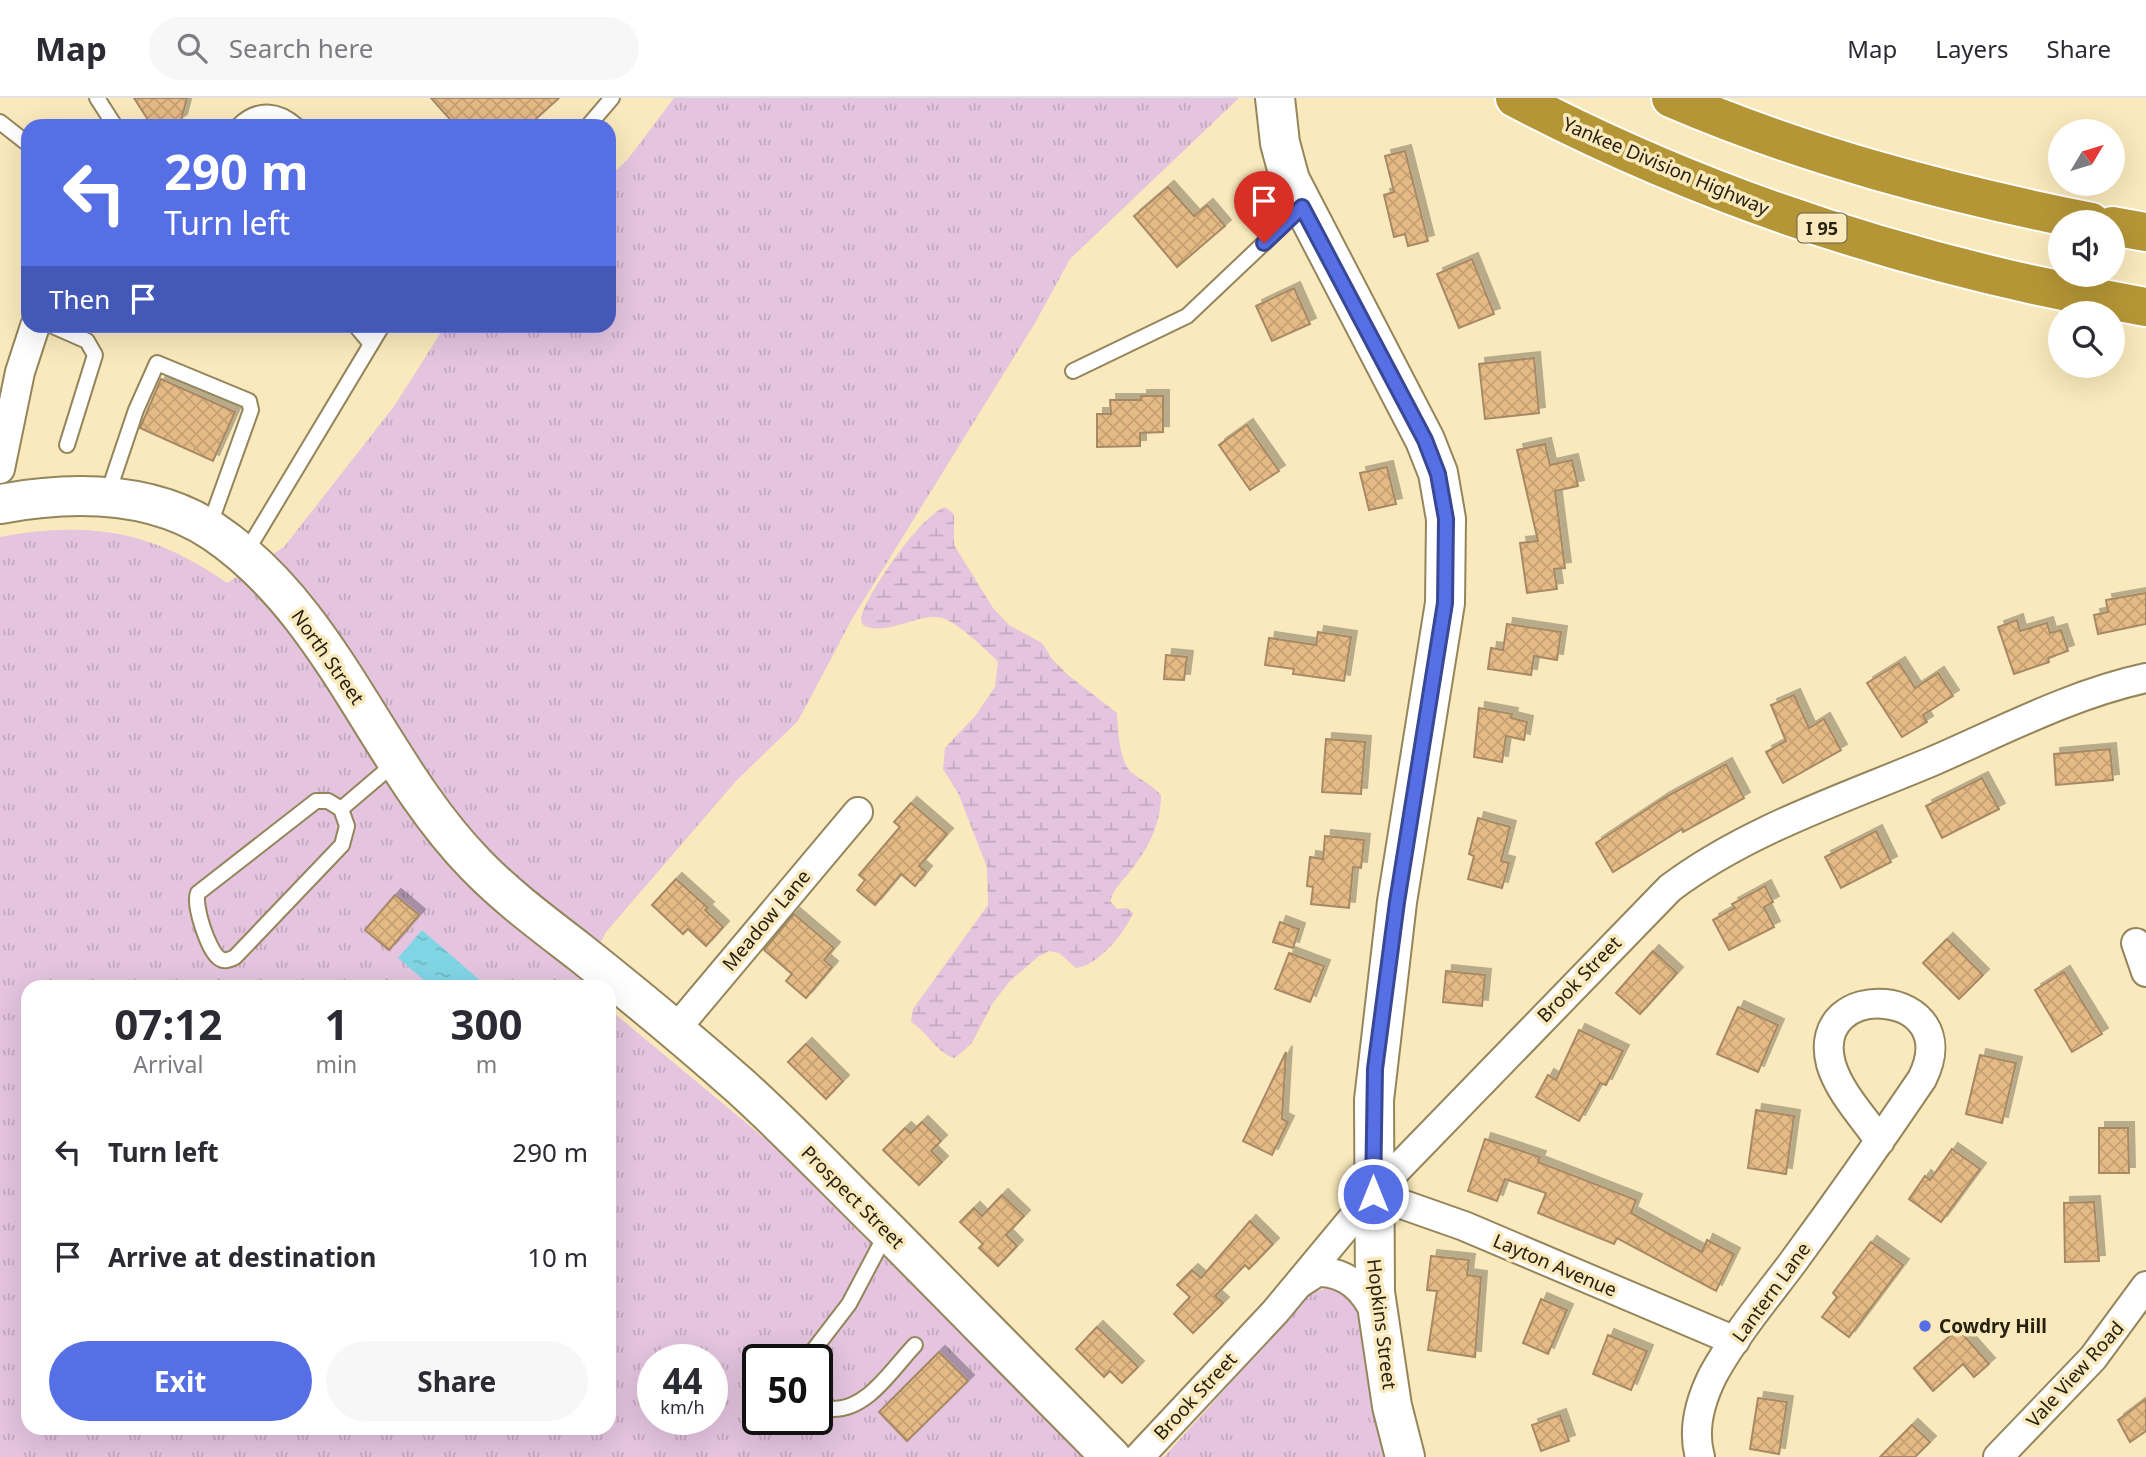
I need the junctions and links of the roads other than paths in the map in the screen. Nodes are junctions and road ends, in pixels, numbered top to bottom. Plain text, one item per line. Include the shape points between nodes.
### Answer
1 (97, 98) edge
2 (612, 98) edge
3 (1275, 98) edge
4 (1515, 98) edge
5 (1671, 98) edge
6 (110, 119) edge
7 (247, 119) edge
8 (289, 119) edge
9 (594, 119) edge
10 (0, 122) edge
11 (21, 138) edge
12 (1302, 207) junction
13 (2048, 213) edge
14 (2125, 228) edge
15 (2146, 232) edge
16 (2146, 307) edge
17 (34, 333) edge
18 (69, 333) edge
19 (362, 333) edge
20 (378, 333) edge
21 (371, 344) junction
22 (1073, 371) dead end
23 (67, 445) dead end
24 (0, 469) edge
25 (107, 496) junction
26 (0, 504) edge
27 (209, 528) junction
28 (245, 554) junction
29 (2146, 678) edge
30 (398, 760) junction
31 (341, 809) junction
32 (858, 812) dead end
33 (2136, 943) dead end
34 (581, 953) joint
35 (2146, 972) edge
36 (614, 980) edge
37 (616, 982) edge
38 (675, 1030) junction
39 (1880, 1141) junction
40 (1373, 1194) junction
41 (887, 1231) junction
42 (2146, 1286) edge
43 (1296, 1288) junction
44 (1378, 1323) junction
45 (1735, 1341) junction
46 (818, 1344) edge
47 (915, 1345) dead end
48 (833, 1409) edge
49 (1111, 1457) edge
50 (1139, 1457) edge
51 (1405, 1457) edge
52 (1700, 1457) edge
53 (1998, 1457) edge

1 - 6 lane
2 - 9 lane
3 - 12 main road, Hopkins Street via 1284,162
4 - 16 highway, Yankee Division Highway / I 95 via 1664,169 1812,225 1983,274
5 - 13 highway via 1869,170
7 - 8 lane via 265,111
10 - 11 lane
12 - 22 lane via 1187,316
12 - 40 main road, Hopkins Street via 1425,440 1438,474 1446,519 1441,643 1397,902 1375,1069
14 - 15 highway
17 - 24 street via 20,372
18 - 23 lane via 87,341 95,355
19 - 21 lane
20 - 21 lane
21 - 28 lane
25 - 26 main road, North Street via 54,496
25 - 27 main road, North Street via 166,509
25 - 27 lane via 157,363 249,401 251,410
27 - 28 main road, North Street
28 - 30 main road, North Street via 281,591 326,650
29 - 40 street, Brook Street via 2070,702 1797,818 1702,865 1641,915
30 - 31 lane
30 - 34 main road, North Street via 473,862
31 - 31 lane via 328,800 309,803 198,893 197,909 217,957 235,957 342,845 347,826
32 - 38 street, Meadow Lane
33 - 35 street
34 - 36 main road, Prospect Street
37 - 38 main road, Prospect Street
38 - 41 main road, Prospect Street
39 - 39 street, Lantern Lane via 1922,1079 1930,1052 1927,1034 1917,1018 1884,1002 1849,1012 1837,1026 1830,1053 1838,1079
39 - 45 street, Lantern Lane
40 - 43 street, Brook Street
40 - 44 main road, Hopkins Street
40 - 45 street, Layton Avenue via 1464,1226
41 - 46 lane via 849,1304
41 - 49 main road, Prospect Street
42 - 53 street, Vale View Road via 2093,1358
43 - 44 street via 1317,1272 1341,1276 1363,1292
43 - 50 street, Brook Street
44 - 51 main road, Hopkins Street
45 - 52 street, Lantern Lane via 1713,1376 1698,1419
47 - 48 lane via 864,1400 851,1408

